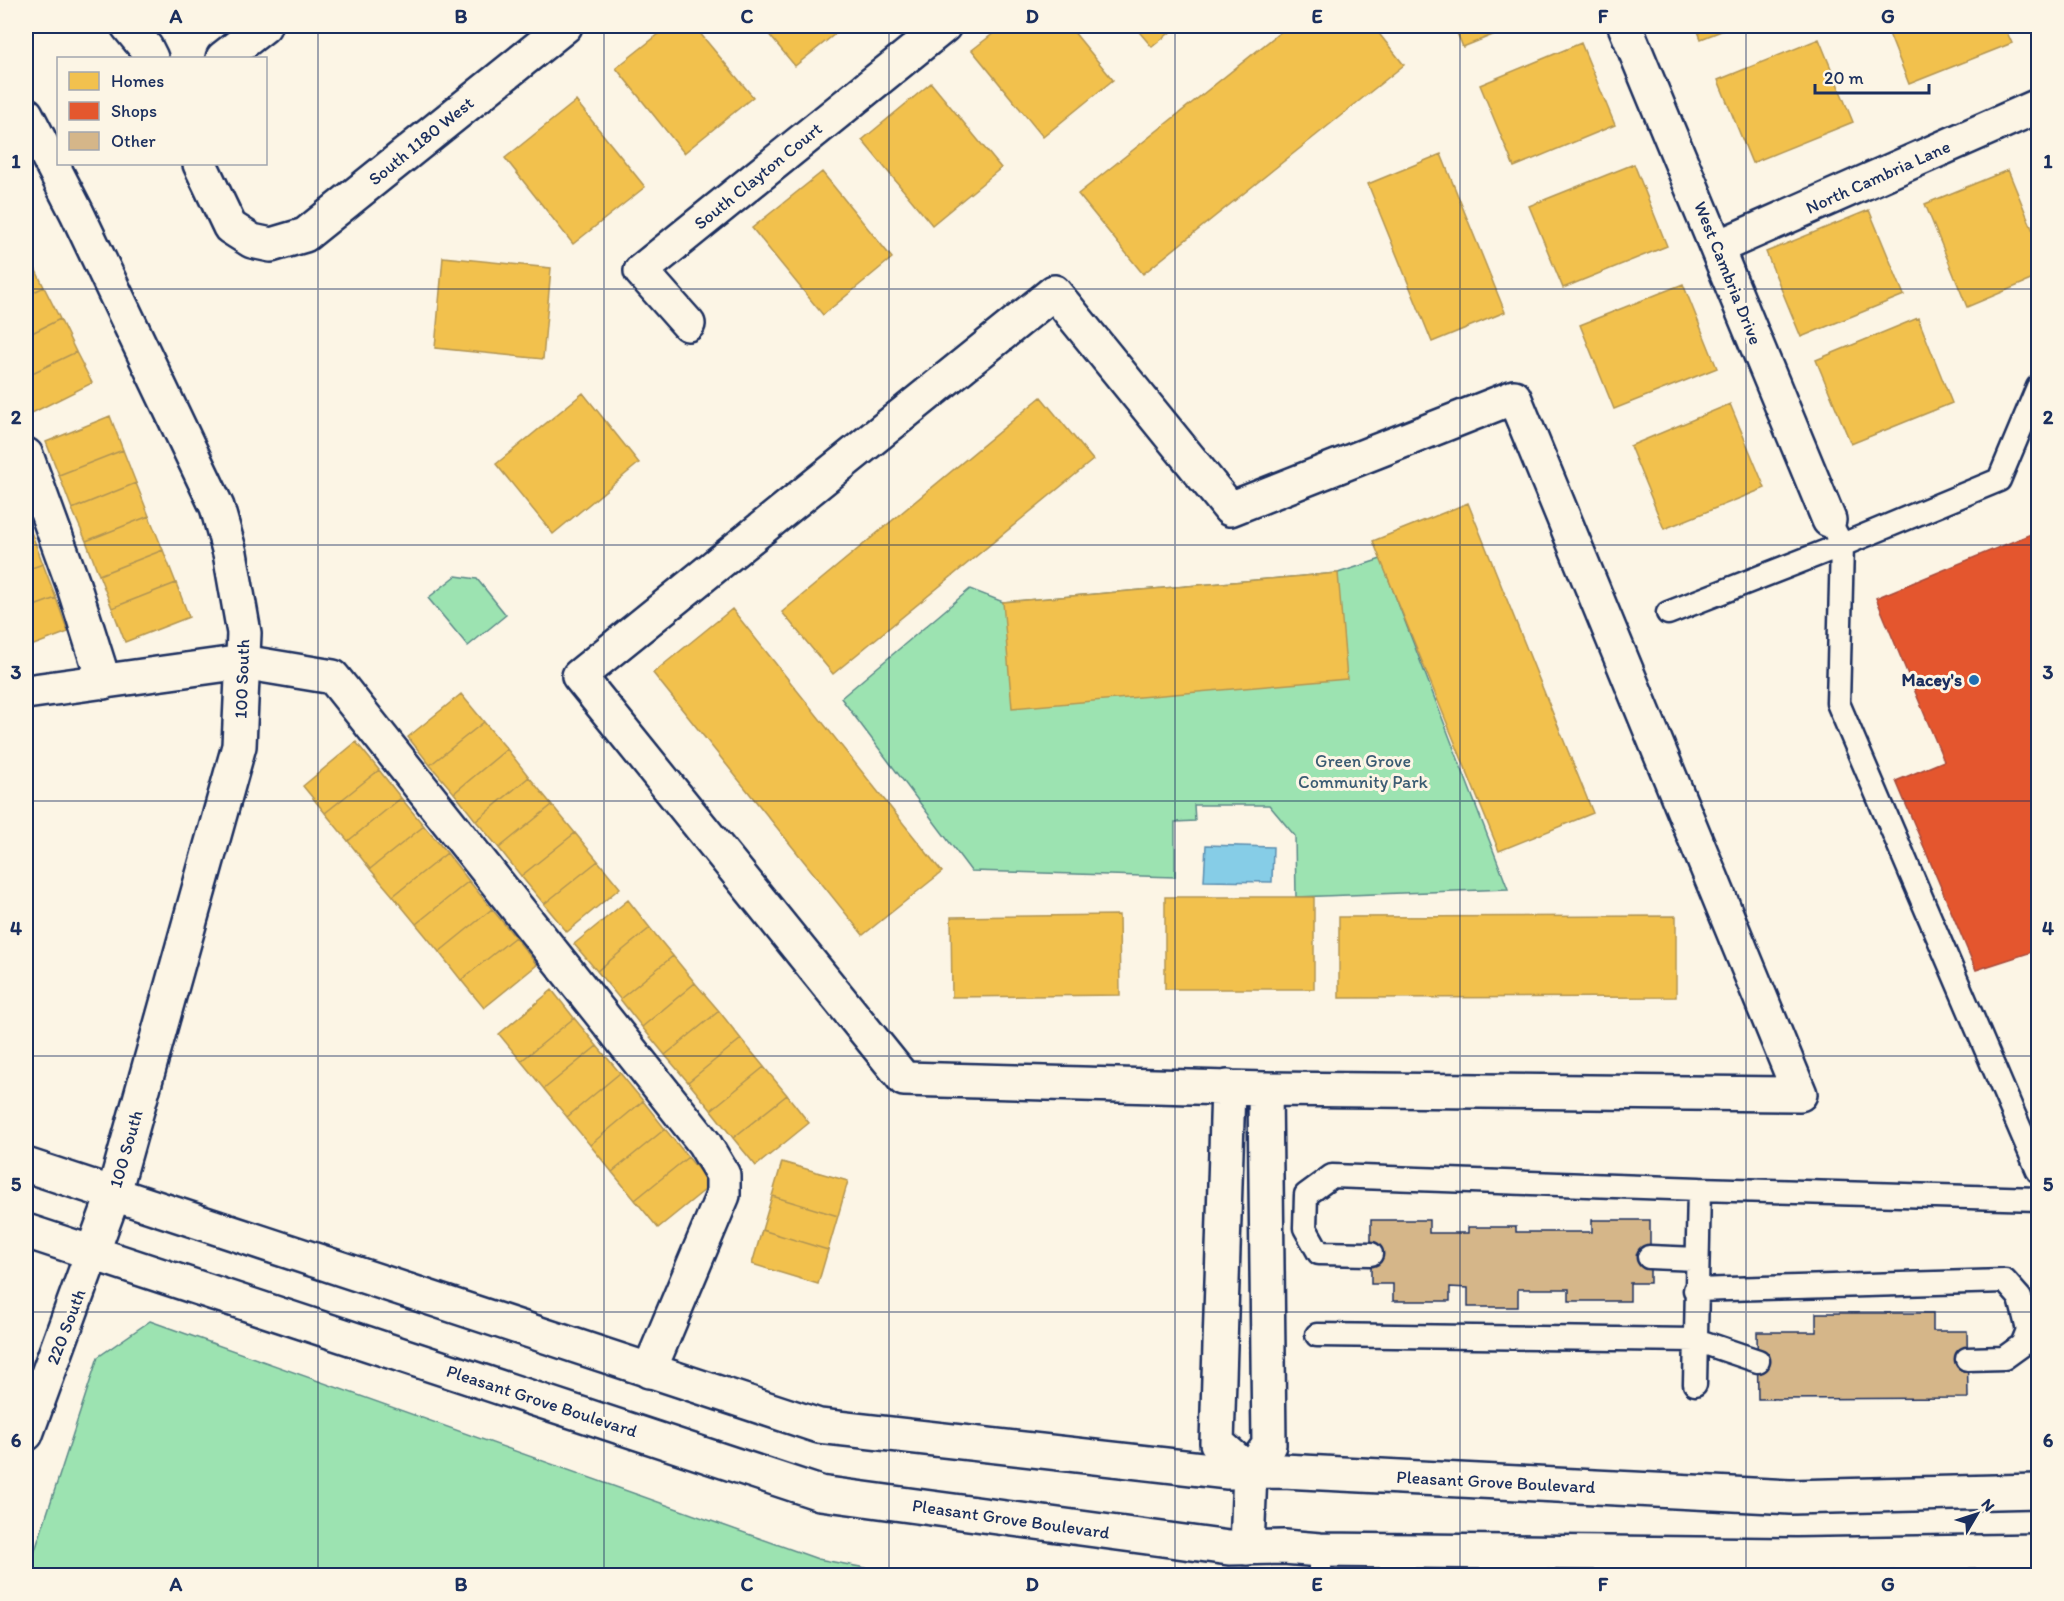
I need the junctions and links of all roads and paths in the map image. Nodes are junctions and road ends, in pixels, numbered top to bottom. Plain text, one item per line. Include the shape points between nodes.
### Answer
1 (128, 26) edge
2 (264, 26) edge
3 (565, 26) edge
4 (1625, 26) edge
5 (937, 31) edge
6 (150, 57) edge
7 (224, 57) edge
8 (2038, 106) edge
9 (26, 114) edge
10 (53, 151) edge
11 (59, 165) edge
12 (200, 165) edge
13 (1718, 247) junction
14 (688, 324) dead end
15 (2038, 387) edge
16 (26, 455) edge
17 (1836, 533) junction
18 (1668, 613) dead end
19 (243, 662) junction
20 (104, 682) junction
21 (26, 692) edge
22 (1228, 1088) junction
23 (1265, 1089) junction
24 (26, 1165) edge
25 (2038, 1171) edge
26 (1699, 1189) junction
27 (113, 1196) junction
28 (2038, 1198) edge
29 (26, 1231) edge
30 (97, 1240) junction
31 (1371, 1254) dead end
32 (1650, 1257) dead end
33 (1697, 1259) junction
34 (1695, 1290) junction
35 (1317, 1335) dead end
36 (1696, 1340) junction
37 (1967, 1359) dead end
38 (1758, 1361) dead end
39 (1219, 1367) junction
40 (649, 1371) junction
41 (1268, 1371) junction
42 (1695, 1384) dead end
43 (26, 1434) edge
44 (1251, 1472) junction
45 (2038, 1491) edge
46 (1247, 1548) junction
47 (2038, 1551) edge
48 (1320, 1563) edge
49 (1797, 1565) edge

1 - 6 street
2 - 7 street
3 - 12 street, South 1180 West via 305,235 271,245 252,241 230,227
4 - 13 street, West Cambria Drive
5 - 14 street, South Clayton Court via 641,271
8 - 13 street, North Cambria Lane
9 - 10 street, 100 South
11 - 19 street, 100 South via 217,507 230,553 244,633
13 - 17 street, West Cambria Drive
15 - 17 lane via 1999,480
16 - 20 street
17 - 18 lane
17 - 25 lane via 1838,703
19 - 20 street
19 - 27 street, 100 South via 239,746
19 - 40 street via 333,677 704,1143 723,1174 723,1195
20 - 21 street
22 - 23 street
22 - 23 street via 904,1079 579,676 1054,292 1230,509 1514,397 1800,1094
22 - 39 street
23 - 41 street
24 - 27 street, Pleasant Grove Boulevard
26 - 28 lane
26 - 31 lane via 1332,1176 1306,1195 1305,1228 1319,1253
26 - 33 lane
27 - 30 street, 100 South
27 - 40 street, Pleasant Grove Boulevard
29 - 30 street, Pleasant Grove Boulevard
30 - 43 street, 220 South
30 - 46 street, Pleasant Grove Boulevard via 820,1493
32 - 33 lane
33 - 34 lane
34 - 36 lane
34 - 37 lane via 2005,1281 2020,1298 2028,1330 2022,1345 2004,1358
35 - 36 lane
36 - 38 lane
36 - 42 lane
39 - 41 street
39 - 44 street via 1217,1443
40 - 44 street, Pleasant Grove Boulevard via 819,1426
41 - 44 street via 1269,1445
44 - 45 street, Pleasant Grove Boulevard via 1790,1497
44 - 46 street
46 - 48 street, Pleasant Grove Boulevard via 1284,1547
47 - 49 street, Pleasant Grove Boulevard
48 - 49 street, Pleasant Grove Boulevard

